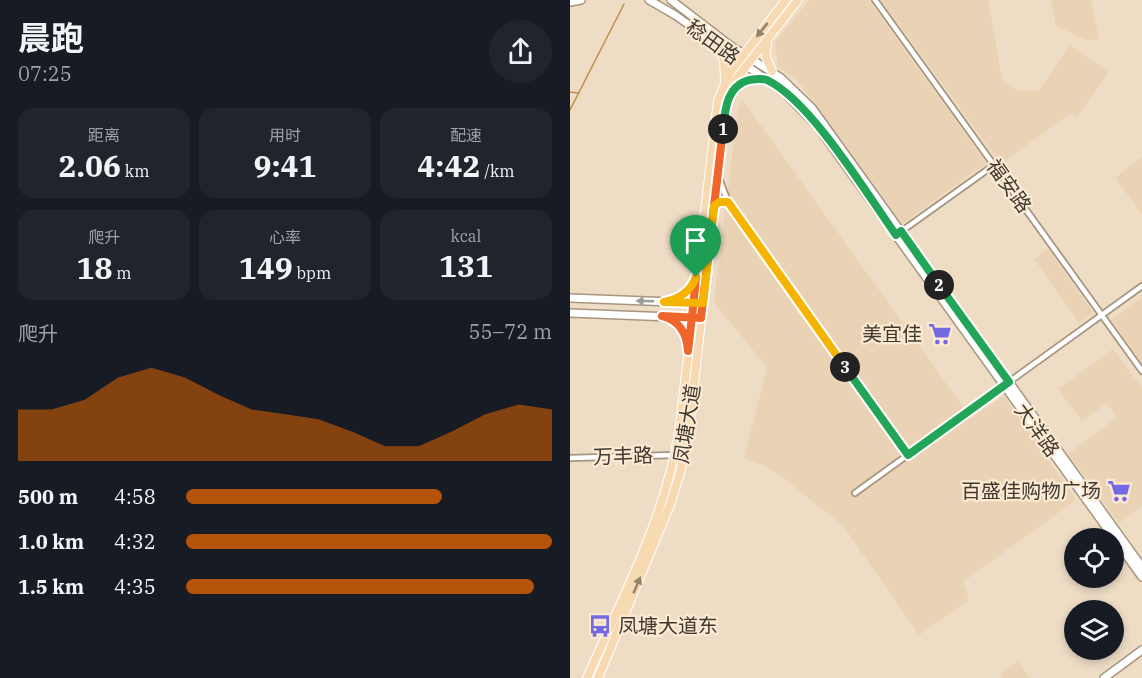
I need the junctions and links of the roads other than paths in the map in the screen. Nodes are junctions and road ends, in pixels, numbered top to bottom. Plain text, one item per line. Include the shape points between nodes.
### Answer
1 (581, 0) edge
2 (650, 0) edge
3 (671, 0) edge
4 (786, 0) edge
5 (798, 0) edge
6 (875, 0) edge
7 (570, 2) edge
8 (767, 39) junction
9 (716, 45) junction
10 (744, 54) junction
11 (752, 58) junction
12 (738, 61) junction
13 (746, 66) junction
14 (772, 71) junction
15 (767, 80) junction
16 (725, 82) junction
17 (730, 93) junction
18 (994, 165) junction
19 (718, 172) junction
20 (728, 202) junction
21 (714, 206) junction
22 (899, 233) junction
23 (696, 277) junction
24 (1142, 286) edge
25 (570, 298) edge
26 (664, 302) junction
27 (694, 303) junction
28 (703, 303) junction
29 (570, 313) edge
30 (1102, 315) junction
31 (662, 316) junction
32 (692, 317) junction
33 (701, 318) junction
34 (688, 351) junction
35 (1142, 371) edge
36 (1007, 383) junction
37 (675, 454) junction
38 (908, 455) junction
39 (570, 459) edge
40 (855, 493) dead end
41 (1142, 567) edge
42 (1142, 577) edge
43 (1142, 650) edge
44 (587, 678) edge
45 (598, 678) edge
46 (1104, 678) edge

1 - 7 street
2 - 9 street, 稔田路
3 - 10 street, 稔田路
4 -> 10 main road, 凤塘大道
5 - 8 main road, 凤塘大道
6 - 18 street, 福安路
8 - 11 main road, 凤塘大道
8 - 14 main road via 766,54
9 - 12 street, 稔田路
9 - 16 main road via 724,61
10 - 11 street, 稔田路
10 - 12 main road, 凤塘大道
11 - 13 main road, 凤塘大道
11 - 14 street, 大洋路
12 - 13 street, 稔田路
12 - 16 main road, 凤塘大道
13 - 15 street, 大洋路
13 - 17 main road, 凤塘大道
14 - 22 street, 大洋路 via 812,108
15 - 17 main road via 743,82
15 - 22 street, 大洋路 via 791,98 818,127
16 - 23 main road, 凤塘大道 via 715,113
17 - 19 main road, 凤塘大道
18 - 22 street
18 - 30 street, 福安路
19 - 20 street
19 - 21 main road, 凤塘大道
20 - 21 street
20 - 38 street
21 - 28 main road, 凤塘大道
22 - 36 street, 大洋路
23 - 26 main road via 687,292
23 - 27 main road, 凤塘大道
24 - 30 street
26 -> 25 street
26 - 27 street
27 - 28 street
27 - 32 main road, 凤塘大道
28 - 33 main road, 凤塘大道
29 - 31 street
30 - 35 street, 福安路
30 - 36 street
31 - 32 street
31 - 34 main road via 680,327
32 - 33 street
32 - 34 main road, 凤塘大道
45 -> 33 main road, 凤塘大道 via 677,482 689,428
34 - 37 main road, 凤塘大道
36 - 38 street
36 - 41 street, 大洋路
36 - 42 street, 大洋路
37 - 39 street, 万丰路
37 - 44 main road, 凤塘大道 via 657,517
38 - 40 street
43 - 46 street

